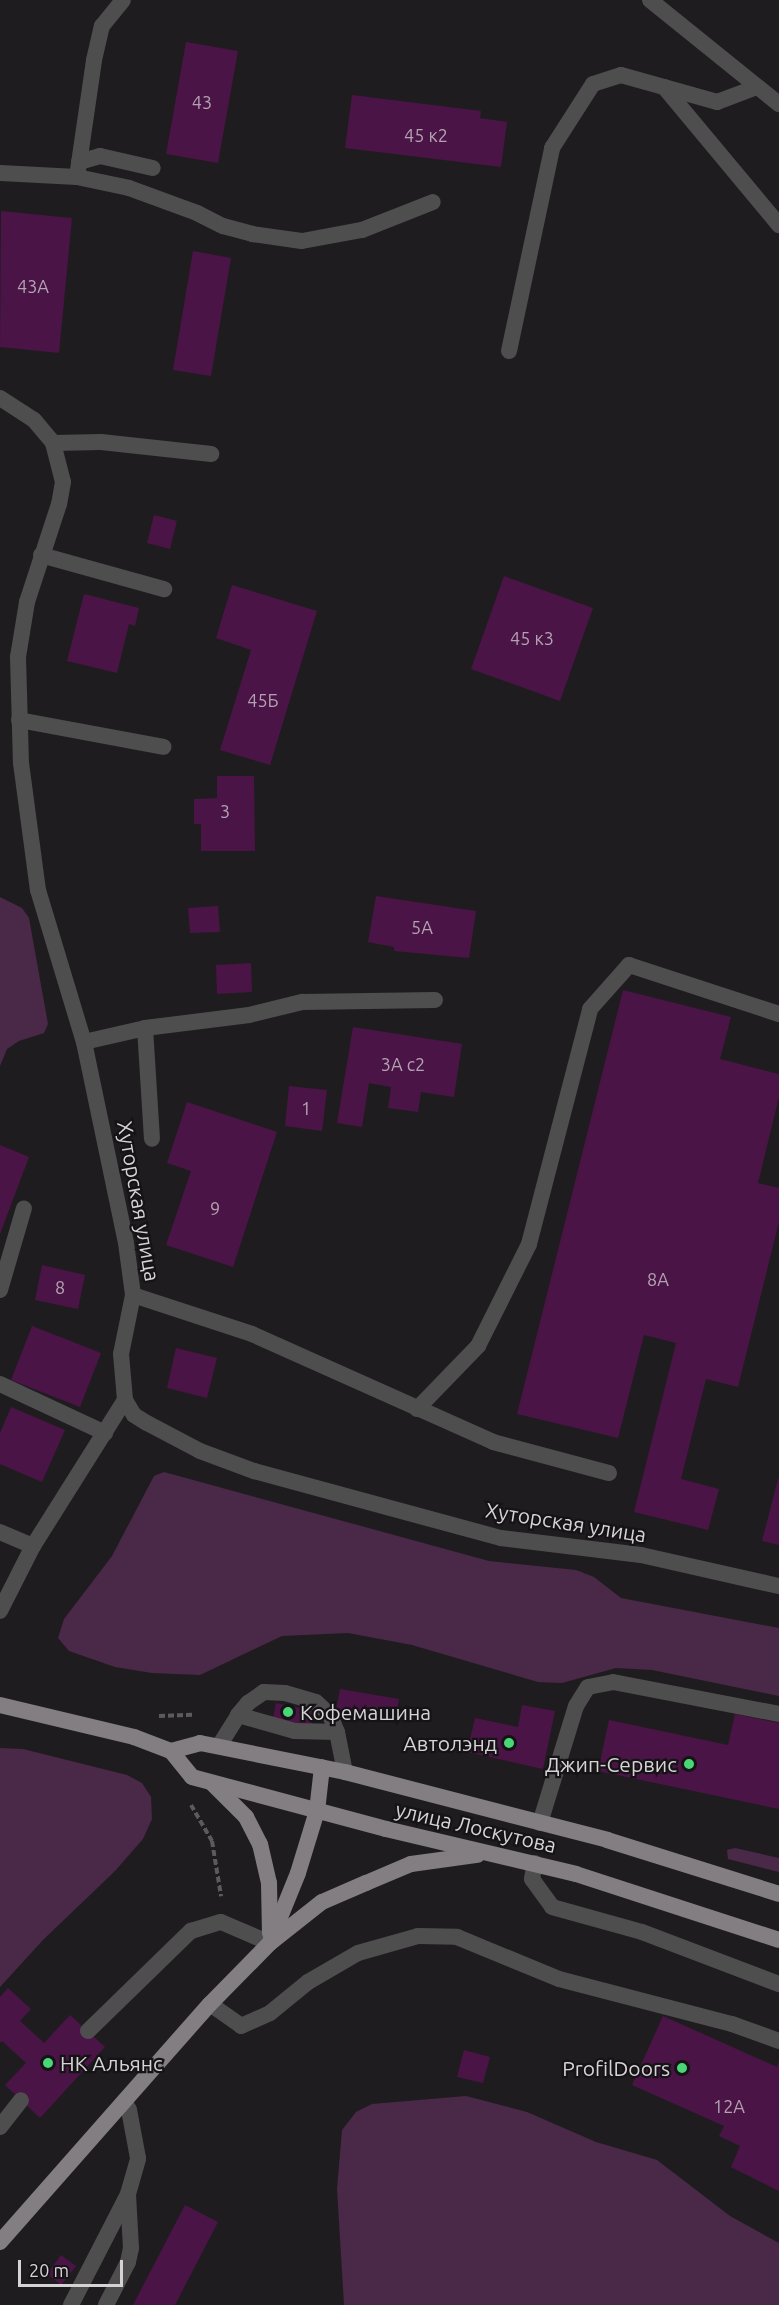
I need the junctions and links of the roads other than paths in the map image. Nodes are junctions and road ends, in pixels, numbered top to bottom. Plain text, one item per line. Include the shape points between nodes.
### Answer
1 (123, 0) edge
2 (651, 0) edge
3 (664, 87) junction
4 (757, 87) junction
5 (779, 104) edge
6 (153, 168) dead end
7 (78, 170) junction
8 (0, 173) edge
9 (433, 202) dead end
10 (779, 225) edge
11 (509, 351) dead end
12 (0, 398) edge
13 (53, 443) junction
14 (211, 454) dead end
15 (41, 555) junction
16 (164, 589) dead end
17 (19, 720) junction
18 (164, 747) dead end
19 (435, 1000) dead end
20 (779, 1014) edge
21 (145, 1028) junction
22 (84, 1042) junction
23 (152, 1139) dead end
24 (24, 1208) dead end
25 (0, 1290) edge
26 (133, 1295) junction
27 (0, 1384) edge
28 (125, 1400) junction
29 (417, 1409) junction
30 (105, 1433) junction
31 (609, 1473) dead end
32 (0, 1532) edge
33 (33, 1546) junction
34 (779, 1586) edge
35 (0, 1611) edge
36 (0, 1705) edge
37 (779, 1713) edge
38 (238, 1715) junction
39 (337, 1732) junction
40 (219, 1746) junction
41 (171, 1751) junction
42 (322, 1767) junction
43 (345, 1772) junction
44 (212, 1783) junction
45 (317, 1810) junction
46 (540, 1823) junction
47 (486, 1853) junction
48 (535, 1863) junction
49 (779, 1894) edge
50 (779, 1940) edge
51 (270, 1943) junction
52 (779, 1984) edge
53 (210, 2004) junction
54 (88, 2031) dead end
55 (779, 2041) edge
56 (21, 2100) dead end
57 (124, 2101) junction
58 (0, 2127) edge
59 (128, 2194) junction
60 (0, 2242) edge
61 (71, 2305) edge
62 (106, 2305) edge

1 - 7 street via 102,26
2 - 4 street
3 - 4 street via 717,102
3 - 10 street
3 - 11 street via 621,75 593,84 568,120 552,148
4 - 5 street
6 - 7 street via 100,156
7 - 8 street
7 - 9 street via 223,226 302,241 362,230
12 - 13 street, Хуторская улица via 34,420
13 - 14 street via 101,442
13 - 15 street, Хуторская улица via 63,482
15 - 16 street
15 - 17 street, Хуторская улица via 27,602 18,657
17 - 18 street
17 - 22 street, Хуторская улица via 38,890
19 - 21 street via 302,1002 249,1015
20 - 29 street via 629,965 590,1009 529,1244 478,1346
21 - 22 street
21 - 23 street
22 - 26 street, Хуторская улица via 111,1164
24 - 25 street
26 - 28 street, Хуторская улица via 121,1354
26 - 29 street via 252,1334
27 - 30 street
28 - 30 street
28 - 34 street, Хуторская улица via 134,1415 147,1424 200,1450 265,1474 501,1538 641,1555
29 - 31 street via 493,1442
30 - 33 street
32 - 33 street
33 - 35 street
36 - 41 main road via 134,1737
37 - 46 street via 613,1682 588,1687 576,1706
38 - 39 street via 295,1731
38 - 39 street via 248,1702 264,1692 285,1693 316,1702 330,1715
38 - 40 street
39 - 43 street
40 - 41 main road, улица Лоскутова via 200,1743
40 - 42 main road, улица Лоскутова
41 - 44 main road, улица Лоскутова via 192,1777
42 - 43 main road, улица Лоскутова
42 - 45 main road
43 - 46 main road, улица Лоскутова
44 - 45 main road, улица Лоскутова
44 - 51 main road via 246,1817 260,1844 269,1883
45 - 47 main road, улица Лоскутова
45 - 51 main road via 298,1873
46 - 49 main road, улица Лоскутова via 608,1840
47 - 48 main road, улица Лоскутова
47 - 51 main road via 411,1864 384,1875 322,1902
48 - 50 main road, улица Лоскутова
48 - 52 street via 532,1879 552,1907 642,1932
51 - 53 main road
51 - 54 street via 221,1923 191,1931
53 - 55 street via 241,2026 270,2013 308,1982 358,1953 418,1936 457,1937 559,1979 732,2024
53 - 57 main road
56 - 58 street
57 - 59 street via 138,2158
57 - 60 main road
59 - 61 street
59 - 62 street via 131,2248

